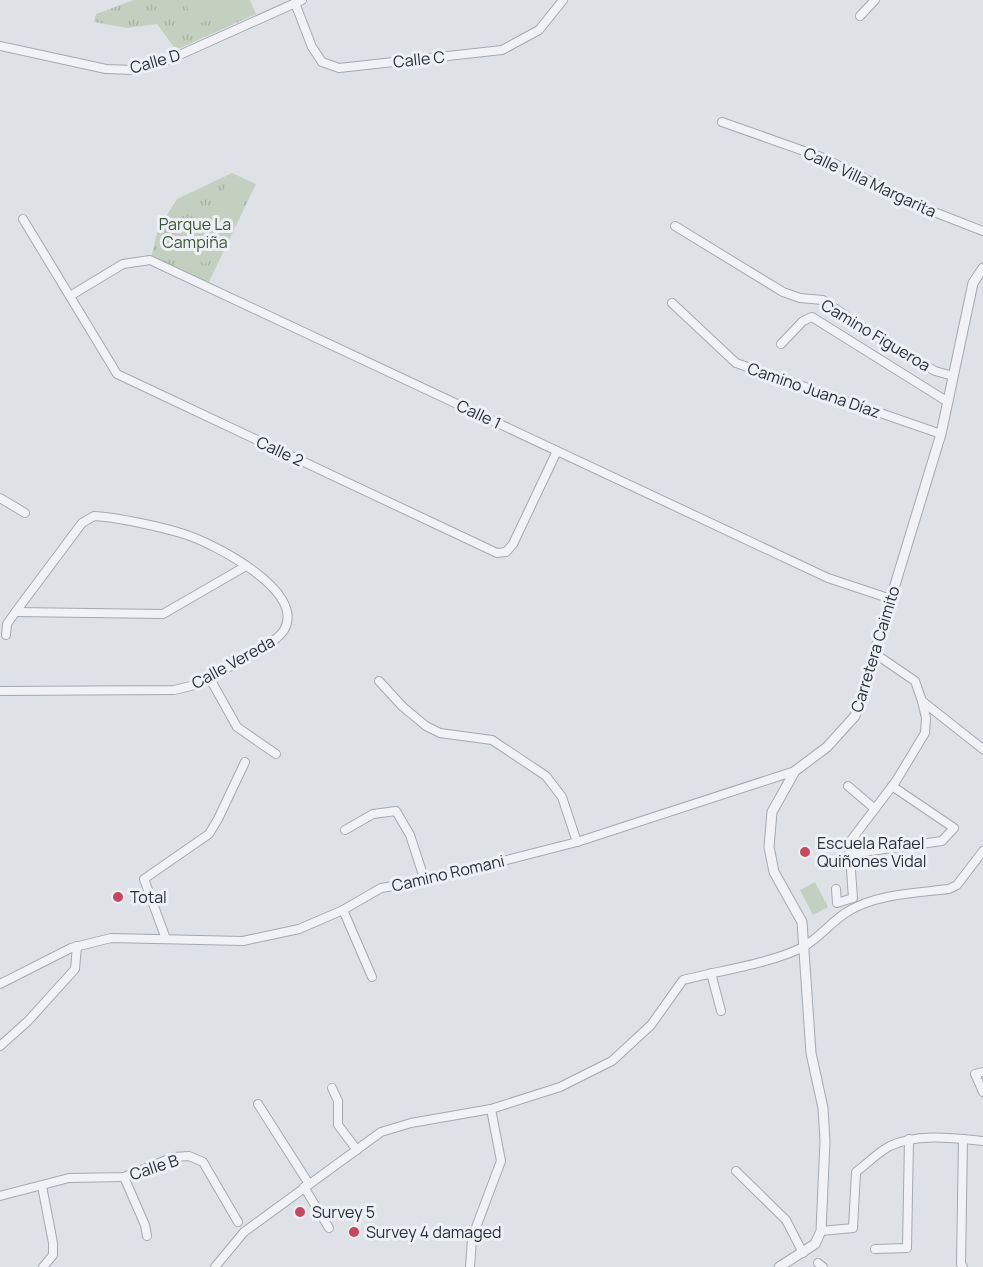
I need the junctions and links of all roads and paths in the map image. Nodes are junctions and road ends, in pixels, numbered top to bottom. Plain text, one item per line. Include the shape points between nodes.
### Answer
1 (563, 0) edge
2 (875, 0) edge
3 (298, 2) edge
4 (860, 16) dead end
5 (0, 46) edge
6 (722, 122) dead end
7 (23, 219) dead end
8 (675, 226) dead end
9 (983, 231) edge
10 (983, 268) edge
11 (70, 296) junction
12 (672, 303) dead end
13 (781, 344) dead end
14 (953, 376) junction
15 (948, 402) junction
16 (941, 434) junction
17 (557, 451) junction
18 (0, 498) edge
19 (25, 513) dead end
20 (246, 566) junction
21 (891, 599) junction
22 (16, 612) junction
23 (6, 635) dead end
24 (874, 653) junction
25 (209, 677) junction
26 (380, 681) dead end
27 (0, 691) edge
28 (922, 701) junction
29 (983, 749) edge
30 (276, 754) dead end
31 (245, 762) dead end
32 (795, 771) junction
33 (848, 786) dead end
34 (892, 786) junction
35 (875, 809) junction
36 (345, 830) dead end
37 (577, 842) junction
38 (849, 854) junction
39 (982, 856) edge
40 (425, 881) junction
41 (836, 890) dead end
42 (343, 910) junction
43 (166, 939) junction
44 (76, 946) junction
45 (803, 947) junction
46 (711, 973) junction
47 (372, 977) dead end
48 (0, 984) edge
49 (721, 1011) dead end
50 (0, 1046) edge
51 (983, 1072) edge
52 (332, 1088) dead end
53 (983, 1092) edge
54 (258, 1104) dead end
55 (491, 1109) junction
56 (909, 1139) junction
57 (963, 1139) junction
58 (983, 1141) edge
59 (357, 1149) junction
60 (736, 1171) dead end
61 (124, 1177) junction
62 (42, 1185) junction
63 (307, 1186) junction
64 (0, 1196) edge
65 (238, 1222) dead end
66 (329, 1228) dead end
67 (821, 1231) junction
68 (147, 1236) dead end
69 (875, 1249) dead end
70 (803, 1253) junction
71 (43, 1267) edge
72 (215, 1267) edge
73 (470, 1267) edge
74 (779, 1267) edge
75 (963, 1267) edge

1 - 3 street, Calle C via 539,30 502,50 339,68 322,62 312,47
2 - 4 street
3 - 5 street, Calle D via 166,61 134,70 106,69
6 - 9 street, Calle Villa Margarita via 821,157 929,210
7 - 11 street, Calle 2
8 - 14 street, Camino Figueroa via 783,292 823,300 885,343 935,371
10 - 14 street, Carretera Caimito via 973,283
11 - 17 street, Calle 1 via 123,264 150,260
11 - 17 street, Calle 2 via 117,374 497,553 506,552 513,544
12 - 16 street, Camino Juana Díaz via 736,363
13 - 15 street via 812,317
14 - 15 street, Carretera Caimito
15 - 16 street, Carretera Caimito
16 - 21 street, Carretera Caimito
17 - 21 street, Calle 1 via 828,578
18 - 19 street
20 - 22 street via 163,614
20 - 22 street, Calle Vereda via 185,534 94,516 82,523
20 - 25 street, Calle Vereda via 280,595 287,605 287,624 276,640
21 - 24 street, Carretera Caimito
22 - 23 street, Calle Vereda via 7,624
24 - 28 street via 915,681
24 - 32 street, Carretera Caimito via 855,716 827,747
25 - 27 street, Calle Vereda via 174,690
25 - 30 street via 237,727
26 - 37 street via 426,726 440,733 492,740 546,776 562,796
28 - 29 street
28 - 34 street via 925,733
31 - 43 street via 209,834 144,879
32 - 37 street, Camino Romani
32 - 45 street, Carretera Caimito via 772,812 768,847 774,872 802,922
33 - 35 street
34 - 35 street
34 - 38 street via 954,828 942,841
35 - 38 street via 849,843
36 - 40 street via 373,814 396,811 410,835
37 - 40 street, Camino Romani
38 - 41 street via 853,898 837,903
39 - 45 street via 957,885 858,907
40 - 42 street, Camino Romani via 381,888
42 - 43 street, Camino Romani via 299,929 243,941
42 - 47 street
43 - 44 street, Camino Romani via 111,938
44 - 48 street, Camino Romani
44 - 50 street via 75,969
45 - 46 street
45 - 67 street, Carretera Caimito via 811,1053 824,1116
46 - 49 street
46 - 55 street via 683,980 651,1025 612,1061 560,1087
51 - 53 street via 975,1074
52 - 59 street via 338,1101 338,1125
54 - 63 street
55 - 59 street via 411,1123 381,1132
55 - 73 street via 501,1161 472,1238
56 - 57 street
56 - 67 street via 888,1147 856,1172 854,1228
56 - 69 street via 907,1248
57 - 58 street
57 - 75 street
59 - 63 street
60 - 70 street via 786,1220
61 - 62 street, Calle B via 69,1178
61 - 65 street, Calle B via 174,1157 189,1156 203,1162
61 - 68 street
62 - 64 street, Calle B
62 - 71 street via 53,1243 52,1255
63 - 66 street
63 - 72 street via 244,1232
67 - 70 street via 816,1244
70 - 74 street

